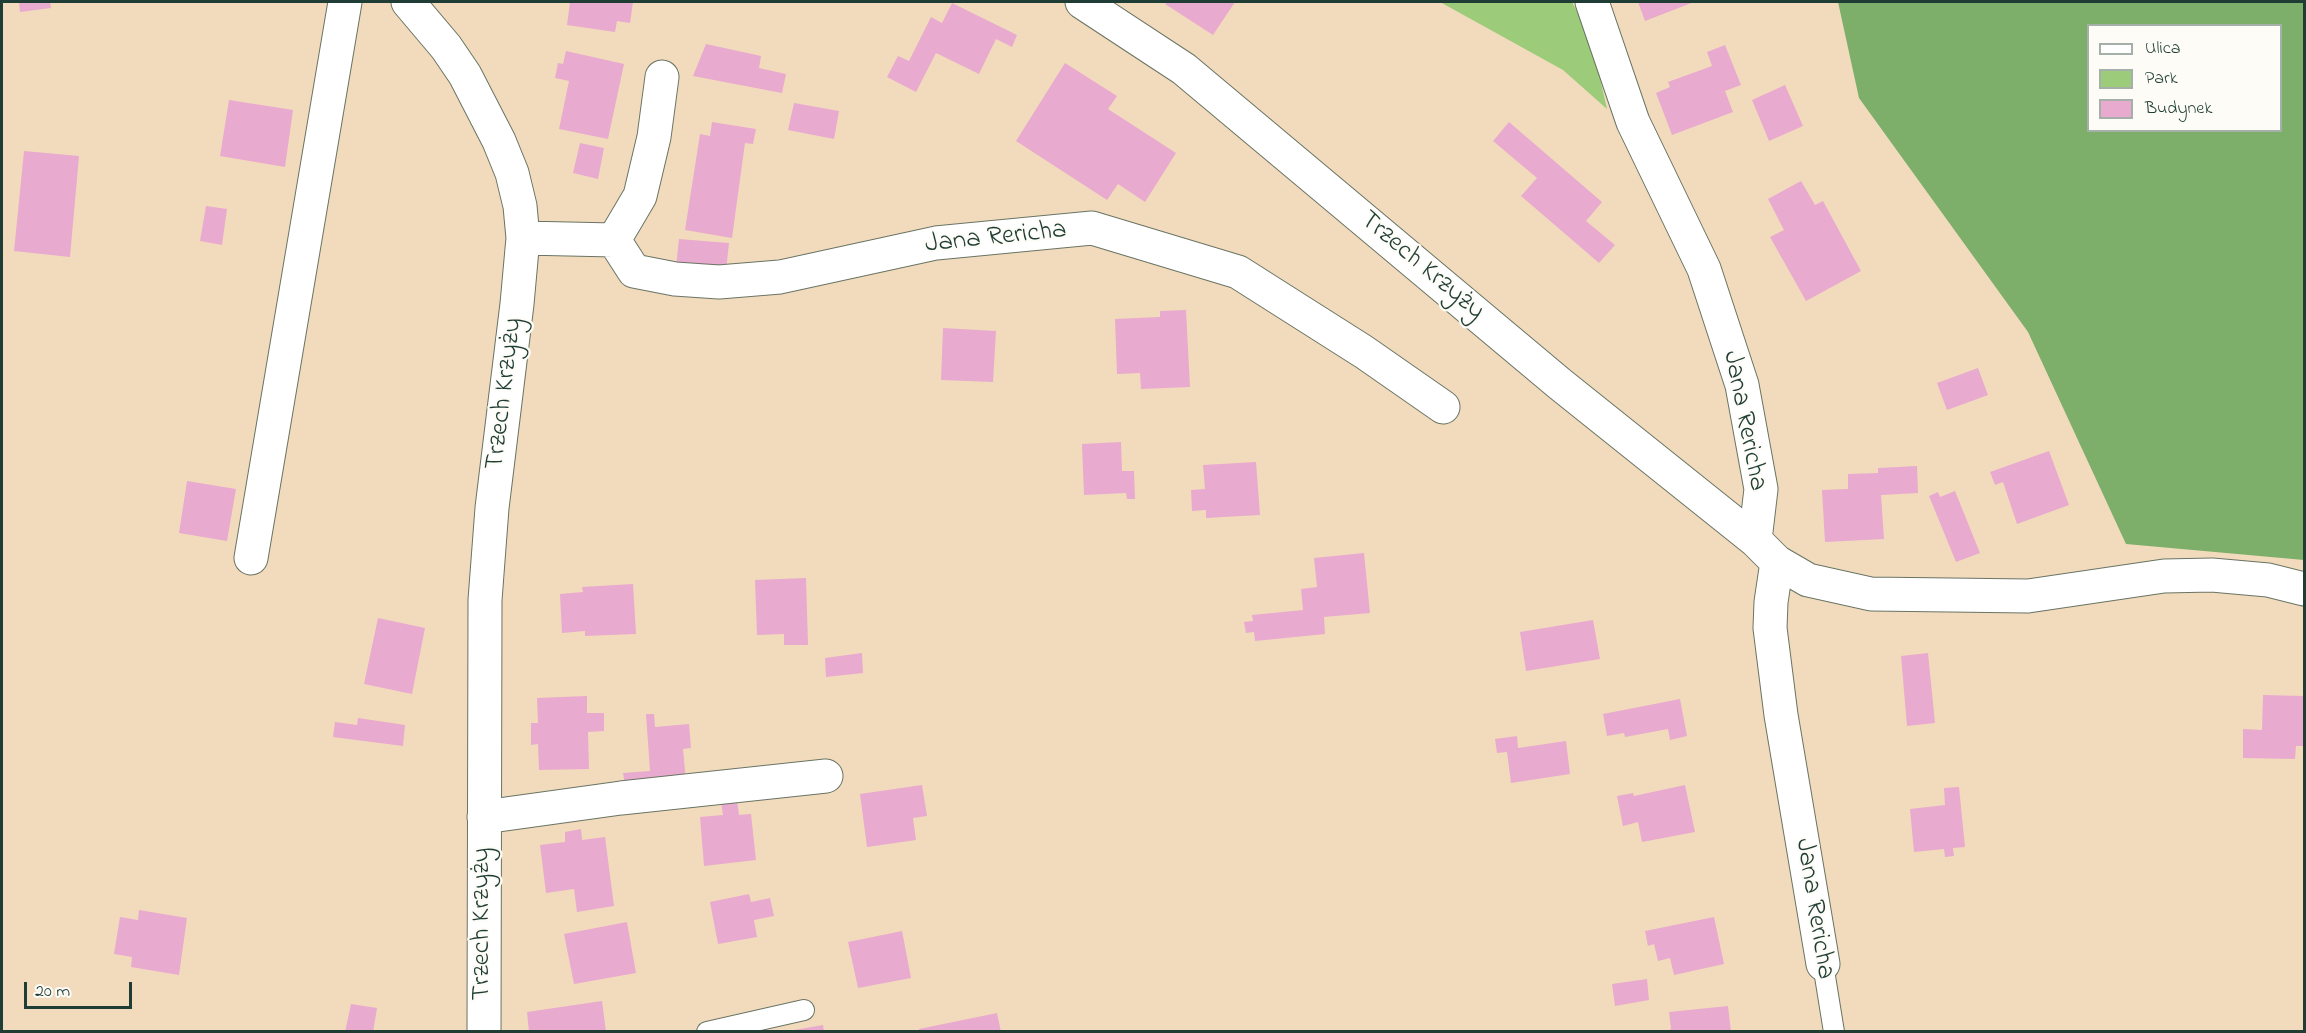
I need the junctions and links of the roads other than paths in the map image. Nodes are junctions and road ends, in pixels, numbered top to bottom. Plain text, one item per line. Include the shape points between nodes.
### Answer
1 (345, 2) edge
2 (408, 2) edge
3 (1082, 2) edge
4 (1592, 2) edge
5 (662, 77) dead end
6 (523, 238) junction
7 (614, 240) junction
8 (1443, 406) dead end
9 (1766, 551) junction
10 (251, 558) dead end
11 (2304, 589) edge
12 (826, 776) dead end
13 (484, 817) junction
14 (1822, 964) joint
15 (804, 1010) dead end
16 (484, 1032) edge
17 (707, 1032) edge
18 (1834, 1032) edge

1 - 10 street
2 - 6 street, Trzech Krzyży via 465,75 499,141 520,206
3 - 9 street, Trzech Krzyży via 1184,69
4 - 9 street, Jana Rericha via 1633,122 1704,269 1742,386 1761,489
5 - 7 street via 654,137 640,196
6 - 7 street
6 - 13 street, Trzech Krzyży via 486,588
7 - 8 street, Jana Rericha via 634,271 719,282 780,277 936,243 1092,228 1238,272
9 - 11 street, Trzech Krzyży via 1808,580 1871,594 2028,596 2164,576 2212,575 2268,580
9 - 14 street, Jana Rericha via 1770,628 1781,715
12 - 13 street, Trzech Krzyży
13 - 16 street, Trzech Krzyży
14 - 18 lane, Jana Rericha
15 - 17 lane

